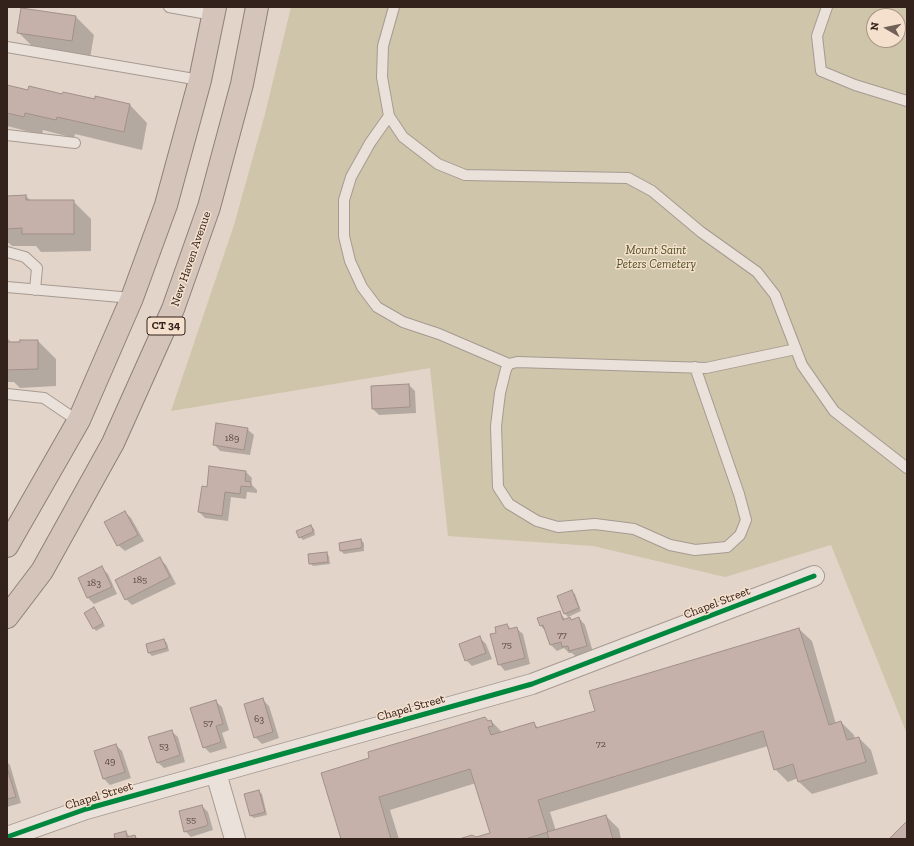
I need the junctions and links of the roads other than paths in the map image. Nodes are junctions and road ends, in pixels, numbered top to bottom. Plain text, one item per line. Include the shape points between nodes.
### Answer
1 (169, 7) edge
2 (257, 7) edge
3 (394, 7) edge
4 (827, 7) edge
5 (187, 9) edge
6 (214, 11) edge
7 (7, 47) edge
8 (200, 80) junction
9 (907, 101) edge
10 (389, 116) junction
11 (7, 135) edge
12 (76, 143) dead end
13 (7, 252) edge
14 (7, 287) edge
15 (35, 290) junction
16 (132, 298) junction
17 (796, 349) junction
18 (509, 364) junction
19 (695, 367) junction
20 (7, 394) edge
21 (78, 421) junction
22 (907, 468) edge
23 (7, 546) edge
24 (814, 576) dead end
25 (7, 617) edge
26 (216, 773) junction
27 (7, 837) edge
28 (235, 839) edge

1 - 5 lane
2 - 25 highway, New Haven Avenue / CT 34 via 242,84 208,207 173,309 113,443 42,571
3 - 10 lane via 383,46 382,77
4 - 9 lane via 817,36 821,71 855,85
5 - 6 lane
6 - 8 highway
7 - 8 lane
8 - 16 highway via 166,205
10 - 17 lane via 403,137 426,155 438,164 465,175 628,178 652,191 701,232 757,272 775,296
10 - 18 lane via 350,177 344,200 344,236 350,261 362,287 378,307 403,322
11 - 12 lane
13 - 15 lane via 26,256 37,268
14 - 15 lane
15 - 16 lane
16 - 21 highway
17 - 19 lane via 706,368
17 - 22 lane via 802,365 834,411
18 - 19 lane via 517,362
18 - 19 lane via 500,393 496,426 498,487 509,504 537,521 558,527 594,524 634,529 670,545 695,550 727,547 740,536 746,520
20 - 21 lane via 44,398
21 - 23 highway
24 - 26 street, Chapel Street via 532,684
26 - 27 street, Chapel Street via 86,809
26 - 28 street

